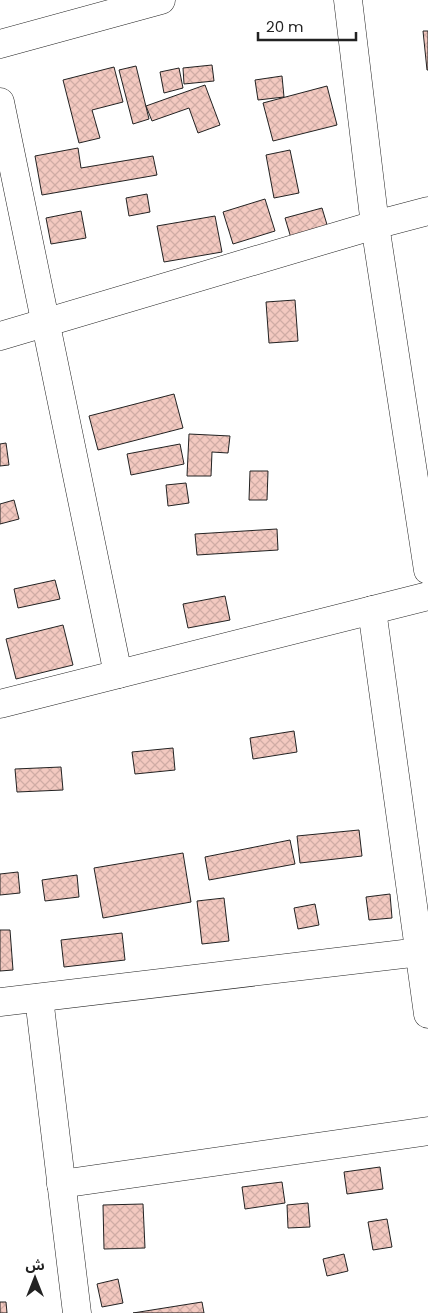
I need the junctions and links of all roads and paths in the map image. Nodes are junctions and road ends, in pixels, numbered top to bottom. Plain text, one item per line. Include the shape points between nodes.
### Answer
1 (161, 0) edge
2 (348, 0) edge
3 (0, 44) edge
4 (0, 102) edge
5 (428, 211) edge
6 (376, 225) junction
7 (46, 323) junction
8 (0, 336) edge
9 (428, 570) edge
10 (428, 596) edge
11 (372, 610) junction
12 (118, 674) junction
13 (0, 704) edge
14 (420, 952) junction
15 (39, 998) junction
16 (0, 1002) edge
17 (428, 1014) edge
18 (428, 1131) edge
19 (61, 1184) junction
20 (77, 1313) edge

1 - 3 street
2 - 6 street
4 - 7 street
5 - 6 street
6 - 7 street
6 - 9 street
7 - 8 street
7 - 12 street
10 - 11 street
11 - 12 street
11 - 14 street
12 - 13 street
14 - 15 street
14 - 17 street
15 - 16 street
15 - 19 street
18 - 19 street
19 - 20 street

